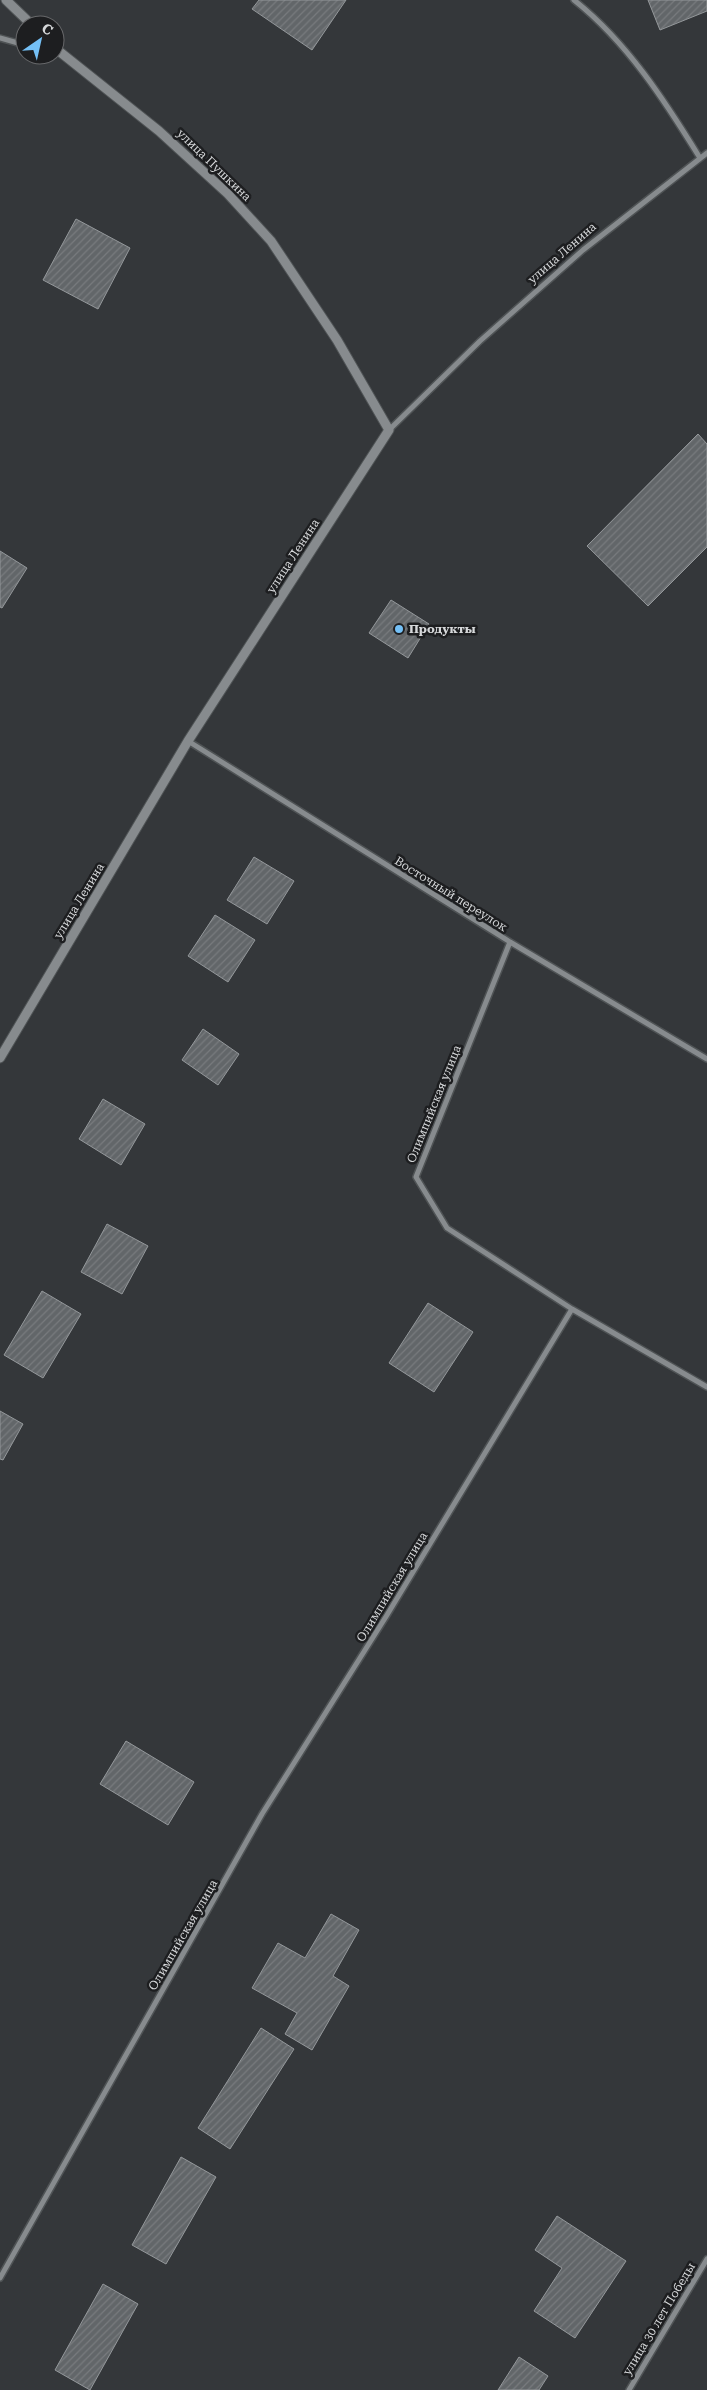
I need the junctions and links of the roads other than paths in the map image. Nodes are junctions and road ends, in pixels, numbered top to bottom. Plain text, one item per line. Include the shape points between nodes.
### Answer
1 (6, 0) edge
2 (574, 0) edge
3 (22, 15) edge
4 (0, 38) edge
5 (15, 42) edge
6 (65, 60) edge
7 (707, 153) edge
8 (700, 158) junction
9 (389, 430) junction
10 (188, 741) junction
11 (510, 942) junction
12 (0, 1058) edge
13 (707, 1059) edge
14 (572, 1309) junction
15 (707, 1387) edge
16 (707, 2258) edge
17 (0, 2278) edge
18 (629, 2390) edge

1 - 3 street
2 - 8 street via 639,67
4 - 5 street
6 - 9 street, улица Пушкина via 159,131 228,194 271,242 337,340
7 - 8 street, улица Ленина
8 - 9 street, улица Ленина via 583,250 480,341
9 - 10 street, улица Ленина
10 - 11 street, Восточный переулок
10 - 12 street, улица Ленина
11 - 13 street, Восточный переулок
11 - 14 street, Олимпийская улица via 416,1177 446,1228
14 - 15 street
14 - 17 street, Олимпийская улица via 262,1814
16 - 18 street, улица 30 лет Победы

